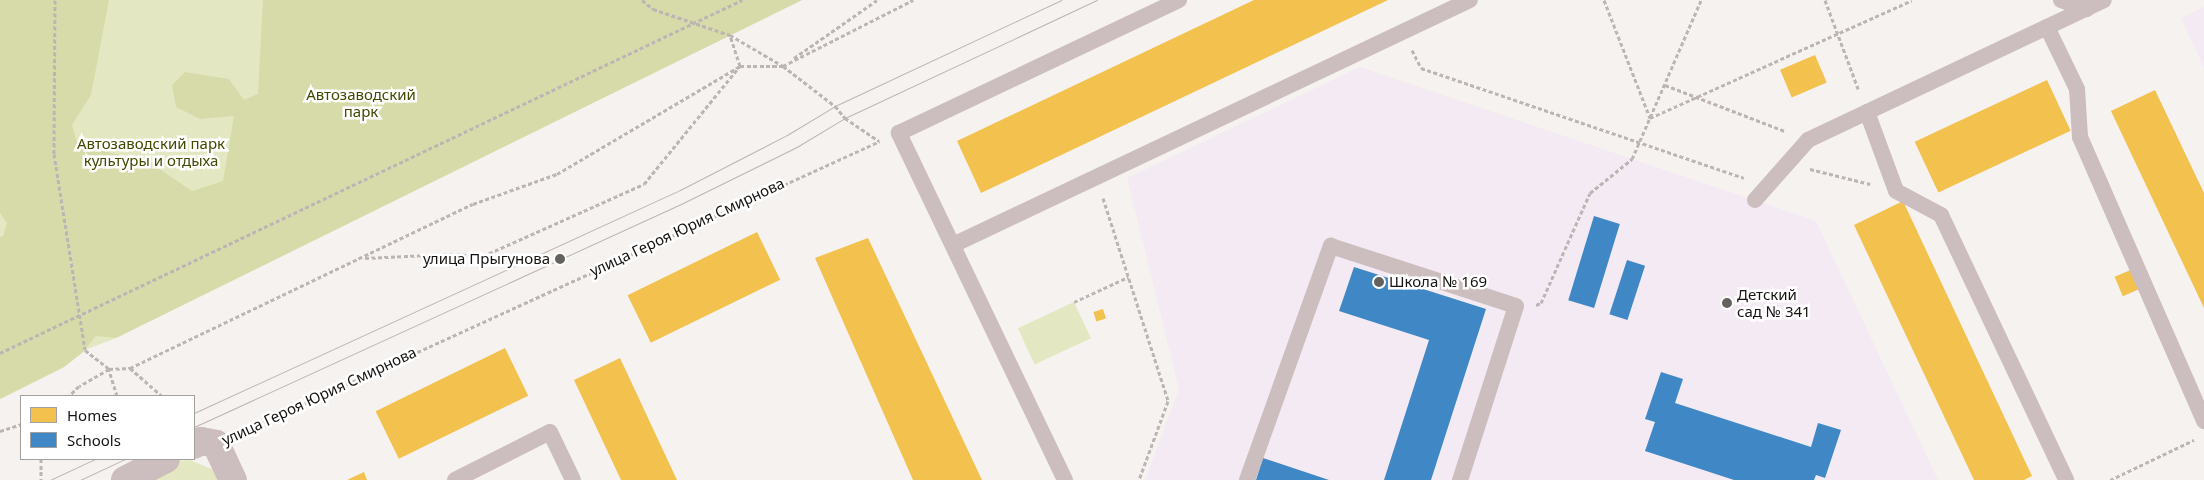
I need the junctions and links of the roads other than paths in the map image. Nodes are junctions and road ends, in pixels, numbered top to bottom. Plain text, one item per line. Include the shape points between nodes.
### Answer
1 (1179, 0) edge
2 (1470, 0) edge
3 (2062, 0) edge
4 (2104, 0) edge
5 (2086, 9) junction
6 (2047, 27) junction
7 (1867, 112) junction
8 (1755, 200) dead end
9 (953, 245) junction
10 (2204, 421) edge
11 (205, 445) edge
12 (164, 460) edge
13 (125, 480) edge
14 (233, 480) edge
15 (455, 480) edge
16 (573, 480) edge
17 (1065, 480) edge
18 (1247, 480) edge
19 (1460, 480) edge
20 (2066, 480) edge

1 - 9 lane via 899,133
2 - 9 lane
3 - 5 lane
4 - 5 lane
5 - 6 lane
6 - 7 lane
6 - 10 lane via 2077,89 2080,137
7 - 8 lane via 1808,140
7 - 20 lane via 1896,191 1941,215
9 - 17 lane
11 - 14 street
12 - 13 street
15 - 16 lane via 550,432
18 - 19 lane via 1331,246 1516,306

